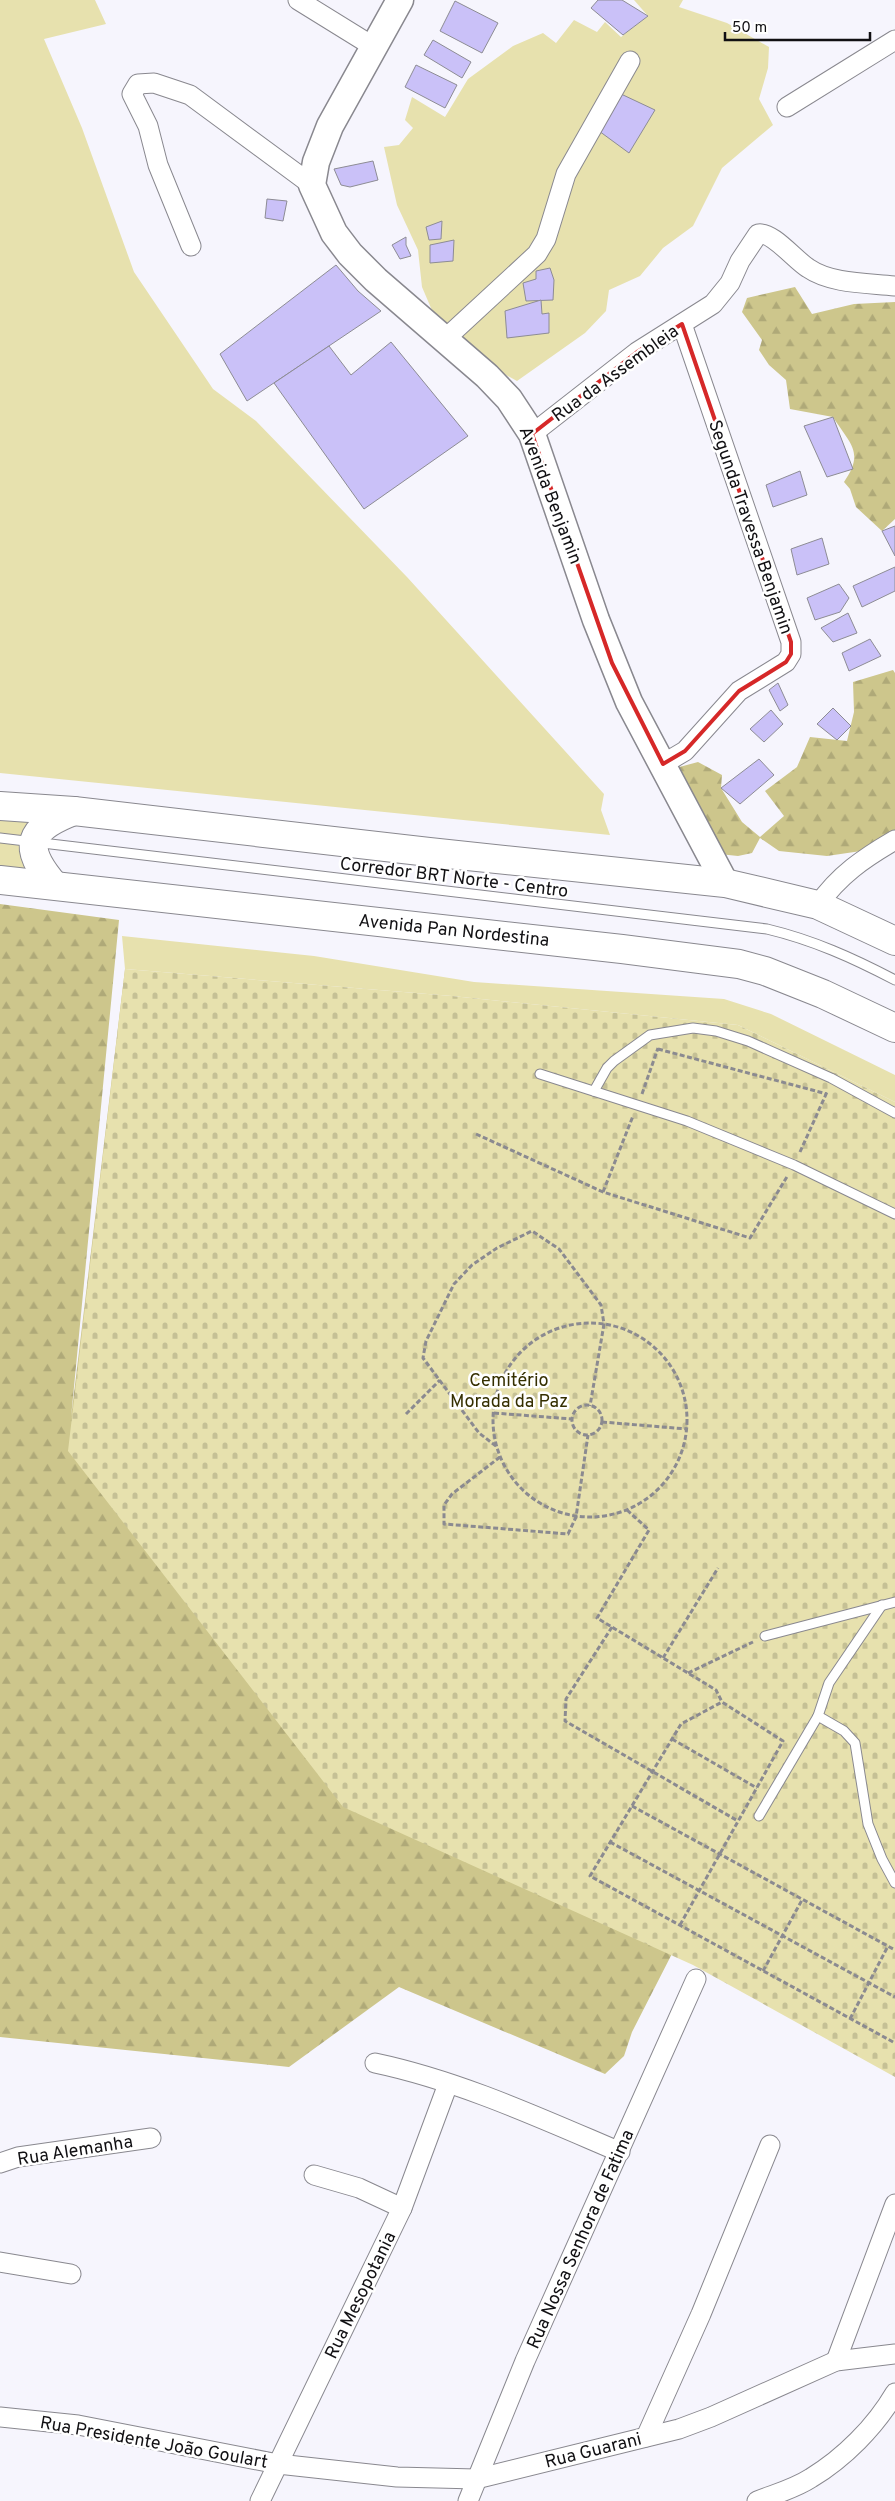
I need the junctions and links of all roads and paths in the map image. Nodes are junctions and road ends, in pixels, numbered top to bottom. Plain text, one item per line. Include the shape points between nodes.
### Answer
1 (298, 0) edge
2 (400, 0) edge
3 (895, 40) edge
4 (374, 47) junction
5 (630, 61) dead end
6 (787, 107) dead end
7 (312, 185) junction
8 (191, 246) dead end
9 (895, 286) edge
10 (682, 324) junction
11 (444, 340) junction
12 (532, 434) junction
13 (663, 764) junction
14 (0, 806) edge
15 (74, 811) junction
16 (0, 838) edge
17 (895, 840) edge
18 (33, 843) junction
19 (0, 880) edge
20 (726, 883) junction
21 (54, 885) junction
22 (818, 905) junction
23 (895, 941) edge
24 (895, 980) edge
25 (895, 1028) edge
26 (650, 1035) junction
27 (540, 1074) dead end
28 (594, 1091) junction
29 (826, 1094) dead end
30 (895, 1113) edge
31 (476, 1134) dead end
32 (895, 1214) edge
33 (750, 1238) dead end
34 (604, 1324) junction
35 (440, 1380) junction
36 (590, 1406) junction
37 (494, 1413) junction
38 (406, 1414) dead end
39 (572, 1418) junction
40 (602, 1422) junction
41 (687, 1429) junction
42 (588, 1435) junction
43 (497, 1446) junction
44 (500, 1457) junction
45 (627, 1510) junction
46 (576, 1516) junction
47 (718, 1568) dead end
48 (895, 1602) edge
49 (882, 1605) junction
50 (612, 1627) junction
51 (765, 1636) joint
52 (663, 1658) junction
53 (688, 1673) junction
54 (722, 1702) junction
55 (818, 1716) junction
56 (672, 1739) junction
57 (653, 1772) junction
58 (757, 1788) junction
59 (632, 1806) junction
60 (759, 1816) dead end
61 (738, 1821) junction
62 (610, 1842) junction
63 (720, 1854) junction
64 (895, 1883) edge
65 (699, 1890) junction
66 (802, 1900) junction
67 (680, 1926) junction
68 (782, 1936) junction
69 (888, 1946) junction
70 (895, 1950) edge
71 (763, 1971) junction
72 (696, 1979) dead end
73 (869, 1982) junction
74 (895, 1997) edge
75 (850, 2019) junction
76 (895, 2043) edge
77 (376, 2063) dead end
78 (448, 2084) junction
79 (151, 2138) dead end
80 (770, 2145) dead end
81 (620, 2152) junction
82 (0, 2163) edge
83 (314, 2174) dead end
84 (895, 2204) edge
85 (402, 2208) junction
86 (0, 2262) edge
87 (71, 2274) dead end
88 (895, 2354) edge
89 (836, 2361) junction
90 (895, 2393) edge
91 (0, 2417) edge
92 (646, 2437) junction
93 (278, 2464) junction
94 (476, 2479) junction
95 (783, 2496) edge
96 (260, 2501) edge
97 (468, 2501) edge
98 (757, 2501) edge

1 - 4 street
2 - 4 street
3 - 6 street
4 - 7 street via 330,126 316,162
5 - 11 street via 566,174 546,238 537,254
7 - 8 street via 190,95 154,83 138,84 132,94 148,126 158,164
7 - 11 street, Avenida Benjamin via 334,233 350,254
9 - 10 street, Rua da Assembleia via 831,278 810,270 763,233 752,241 722,296
10 - 12 street, Rua da Assembleia via 637,352
10 - 13 street, Segunda Travessa Benjamin via 791,642 791,654 786,662 739,691 685,751
11 - 12 street, Avenida Benjamin via 509,399
12 - 13 street, Avenida Benjamin via 612,663
13 - 20 street, Avenida Benjamin
14 - 15 highway
15 - 18 highway via 52,819 40,829
15 - 20 highway
16 - 18 lane, Corredor BRT Norte - Centro
17 - 22 street via 844,873
18 - 21 highway via 33,854 40,869
18 - 24 lane, Corredor BRT Norte - Centro via 767,929 826,946
19 - 21 highway, Avenida Pan Nordestina
20 - 22 highway
21 - 25 highway, Avenida Pan Nordestina via 739,964 823,994
22 - 23 highway
26 - 28 lane via 614,1060
26 - 29 path via 658,1049
26 - 30 lane via 693,1028 716,1030 831,1078
27 - 28 lane
28 - 32 lane via 687,1120 794,1165
31 - 33 path via 603,1192
34 - 35 path via 600,1305 559,1249 532,1231 497,1248 472,1265 454,1284 426,1341 423,1358
34 - 36 path
34 - 37 path via 564,1327 530,1345 505,1375
34 - 41 path via 639,1336 667,1359 684,1392
35 - 38 path
35 - 43 path via 479,1433
36 - 39 path via 582,1406
36 - 40 path via 597,1409
37 - 39 path
37 - 43 path
39 - 42 path via 579,1433
40 - 41 path
40 - 42 path via 594,1433
41 - 45 path via 681,1455 668,1478 650,1497
42 - 46 path
43 - 44 path
44 - 46 path via 525,1493 554,1511
44 - 46 path via 452,1494 444,1505 444,1524 568,1534
45 - 46 path via 602,1517
45 - 50 path via 649,1530 597,1618
47 - 52 path
48 - 49 lane
49 - 51 lane
49 - 55 lane via 830,1682
50 - 52 path
50 - 57 path via 566,1699 565,1721
51 - 53 path
52 - 53 path
53 - 54 path via 716,1690
54 - 56 path via 681,1724
54 - 58 path via 783,1741
55 - 60 lane
55 - 64 lane via 844,1731 855,1743 868,1824
56 - 57 path
56 - 58 path
57 - 59 path
57 - 61 path
58 - 61 path
59 - 62 path
59 - 63 path
61 - 63 path
62 - 65 path
62 - 67 path via 590,1876
63 - 65 path
63 - 66 path
65 - 67 path
65 - 68 path
66 - 68 path
66 - 69 path
67 - 71 path
68 - 71 path
68 - 73 path
69 - 70 path
69 - 73 path
71 - 75 path
72 - 81 street, Rua Nossa Senhora de Fatima
73 - 74 path
73 - 75 path
75 - 76 path
77 - 78 street
78 - 81 street
78 - 85 street, Rua Mesopotania
79 - 82 street, Rua Alemanha via 18,2157
80 - 92 street via 701,2314
81 - 94 street, Rua Nossa Senhora de Fatima via 548,2308
83 - 85 street via 359,2188
84 - 89 street
85 - 93 street, Rua Mesopotania
86 - 87 street
88 - 89 street, Rua Guarani
89 - 92 street, Rua Guarani via 711,2417
90 - 95 street via 838,2460
91 - 93 street, Rua Presidente João Goulart via 78,2425
92 - 94 street, Rua Guarani
93 - 94 street, Rua Guarani via 397,2477
93 - 96 street, Rua Mesopotania
94 - 97 street, Rua Nossa Senhora de Fatima
95 - 98 street

